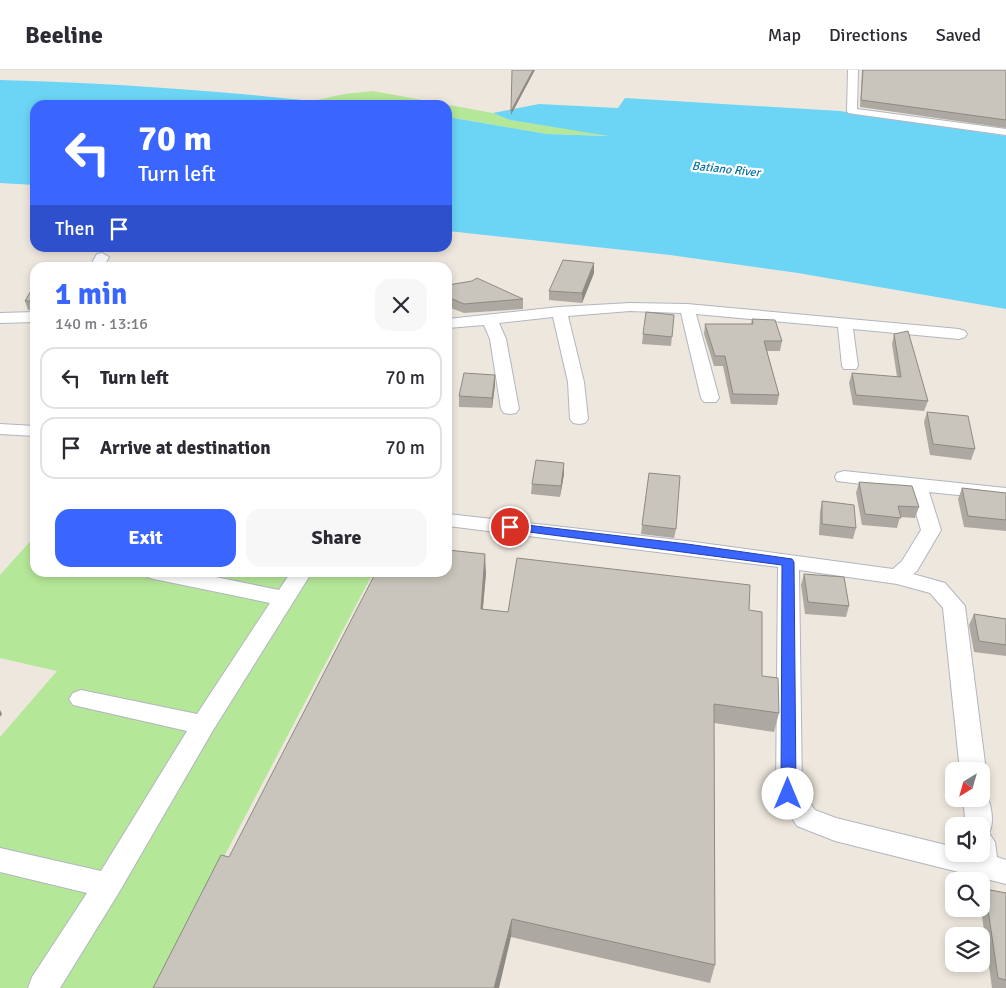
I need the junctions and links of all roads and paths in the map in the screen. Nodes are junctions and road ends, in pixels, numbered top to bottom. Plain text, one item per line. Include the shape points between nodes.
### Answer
1 (853, 70) edge
2 (1006, 132) edge
3 (687, 309) junction
4 (559, 312) junction
5 (30, 316) edge
6 (0, 318) edge
7 (490, 320) junction
8 (452, 324) edge
9 (845, 324) junction
10 (959, 334) dead end
11 (850, 366) dead end
12 (710, 398) dead end
13 (510, 409) dead end
14 (579, 419) dead end
15 (0, 429) edge
16 (30, 431) edge
17 (844, 477) dead end
18 (917, 485) junction
19 (1006, 494) edge
20 (452, 520) edge
21 (788, 562) junction
22 (178, 577) edge
23 (299, 577) edge
24 (897, 577) junction
25 (285, 599) junction
26 (80, 699) dead end
27 (203, 725) junction
28 (972, 762) edge
29 (945, 851) edge
30 (0, 860) edge
31 (108, 885) junction
32 (42, 988) edge

1 - 2 street via 852,111
3 - 4 street via 630,307
3 - 9 street
3 - 12 street
4 - 7 street
4 - 14 street via 576,382
5 - 6 street
7 - 8 street
7 - 13 street via 498,339
9 - 10 street
9 - 11 street
15 - 16 street
17 - 18 street
18 - 19 street
18 - 24 street via 931,530 910,566
20 - 21 street
21 - 24 street
21 - 29 street via 788,794 806,818 834,829
22 - 25 street
23 - 25 street
24 - 28 street via 937,588 954,606
25 - 27 street
26 - 27 street
27 - 31 street
30 - 31 street
31 - 32 street

